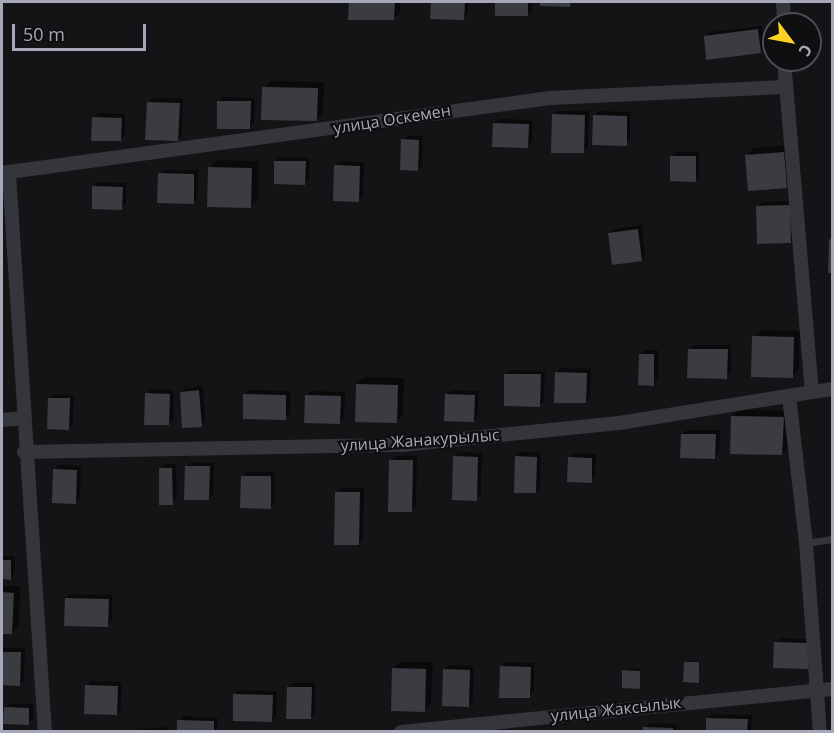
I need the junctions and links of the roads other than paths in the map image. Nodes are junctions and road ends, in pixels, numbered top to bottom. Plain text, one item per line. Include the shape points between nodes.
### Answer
1 (784, 72) edge
2 (785, 87) junction
3 (5, 173) edge
4 (832, 389) edge
5 (812, 390) junction
6 (789, 396) junction
7 (23, 418) junction
8 (2, 420) edge
9 (24, 452) junction
10 (832, 539) edge
11 (806, 543) junction
12 (832, 689) edge
13 (814, 691) junction
14 (45, 732) edge
15 (401, 732) edge
16 (820, 732) edge

1 - 2 street
2 - 3 street, улица Оскемен via 550,98
2 - 5 street
3 - 7 street
4 - 5 street, улица Жанакурылыс
5 - 6 street, улица Жанакурылыс
6 - 9 street, улица Жанакурылыс via 619,423 402,445
6 - 11 street
7 - 8 street
7 - 9 street
9 - 14 street
10 - 11 lane
11 - 13 street
12 - 13 street, улица Жаксылык
13 - 15 street, улица Жаксылык
13 - 16 street

